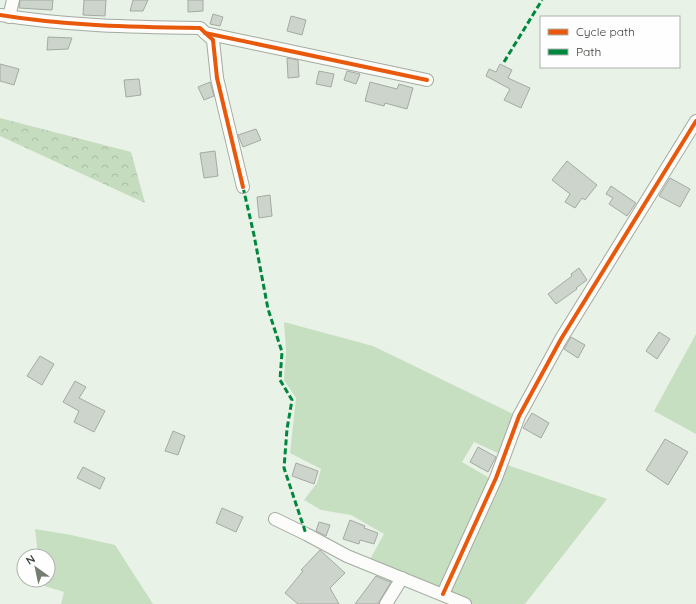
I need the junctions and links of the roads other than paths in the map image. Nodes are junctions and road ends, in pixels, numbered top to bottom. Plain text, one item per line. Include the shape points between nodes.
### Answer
1 (13, 0) edge
2 (5, 16) edge
3 (205, 33) junction
4 (427, 80) dead end
5 (696, 121) edge
6 (243, 187) dead end
7 (275, 519) dead end
8 (402, 578) junction
9 (443, 594) junction
10 (386, 604) edge
11 (466, 604) edge

1 - 2 street
2 - 3 street via 108,26 200,28
3 - 4 street
3 - 6 street via 213,40 217,78
5 - 9 street via 560,339 519,416 496,478
7 - 8 street via 347,556
8 - 9 street
8 - 10 street
9 - 11 street

